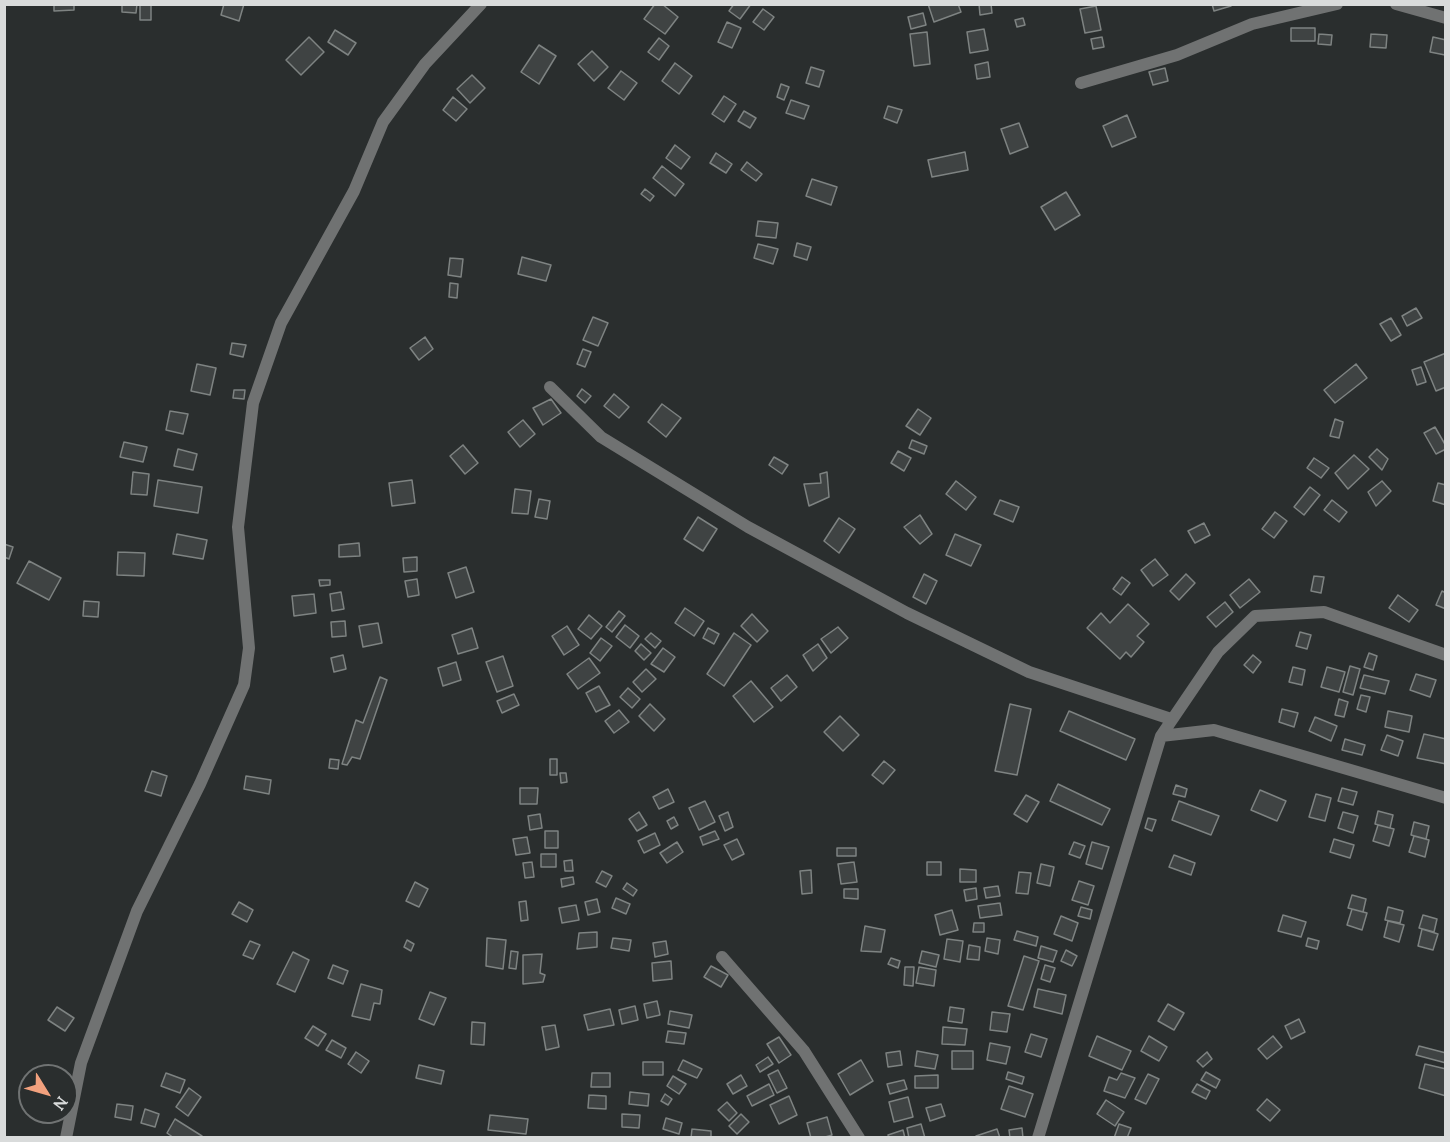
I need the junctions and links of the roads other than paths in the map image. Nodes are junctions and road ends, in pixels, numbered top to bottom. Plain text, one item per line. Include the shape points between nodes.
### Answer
1 (481, 4) edge
2 (1336, 4) edge
3 (1396, 4) edge
4 (1446, 18) edge
5 (1081, 83) dead end
6 (550, 387) dead end
7 (1446, 655) edge
8 (1171, 719) junction
9 (1161, 736) junction
10 (1446, 798) edge
11 (722, 957) dead end
12 (66, 1137) edge
13 (860, 1137) edge
14 (1038, 1137) edge

1 - 12 street via 425,64 383,122 354,191 281,323 253,404 238,527 249,648 244,685 137,910 81,1063
2 - 5 street via 1251,24 1177,56
3 - 4 street
6 - 8 street via 600,437 748,527 906,613 1029,672
7 - 8 street via 1324,612 1255,616 1218,652
8 - 9 street
9 - 10 street via 1214,730
9 - 14 street
11 - 13 street via 804,1051

